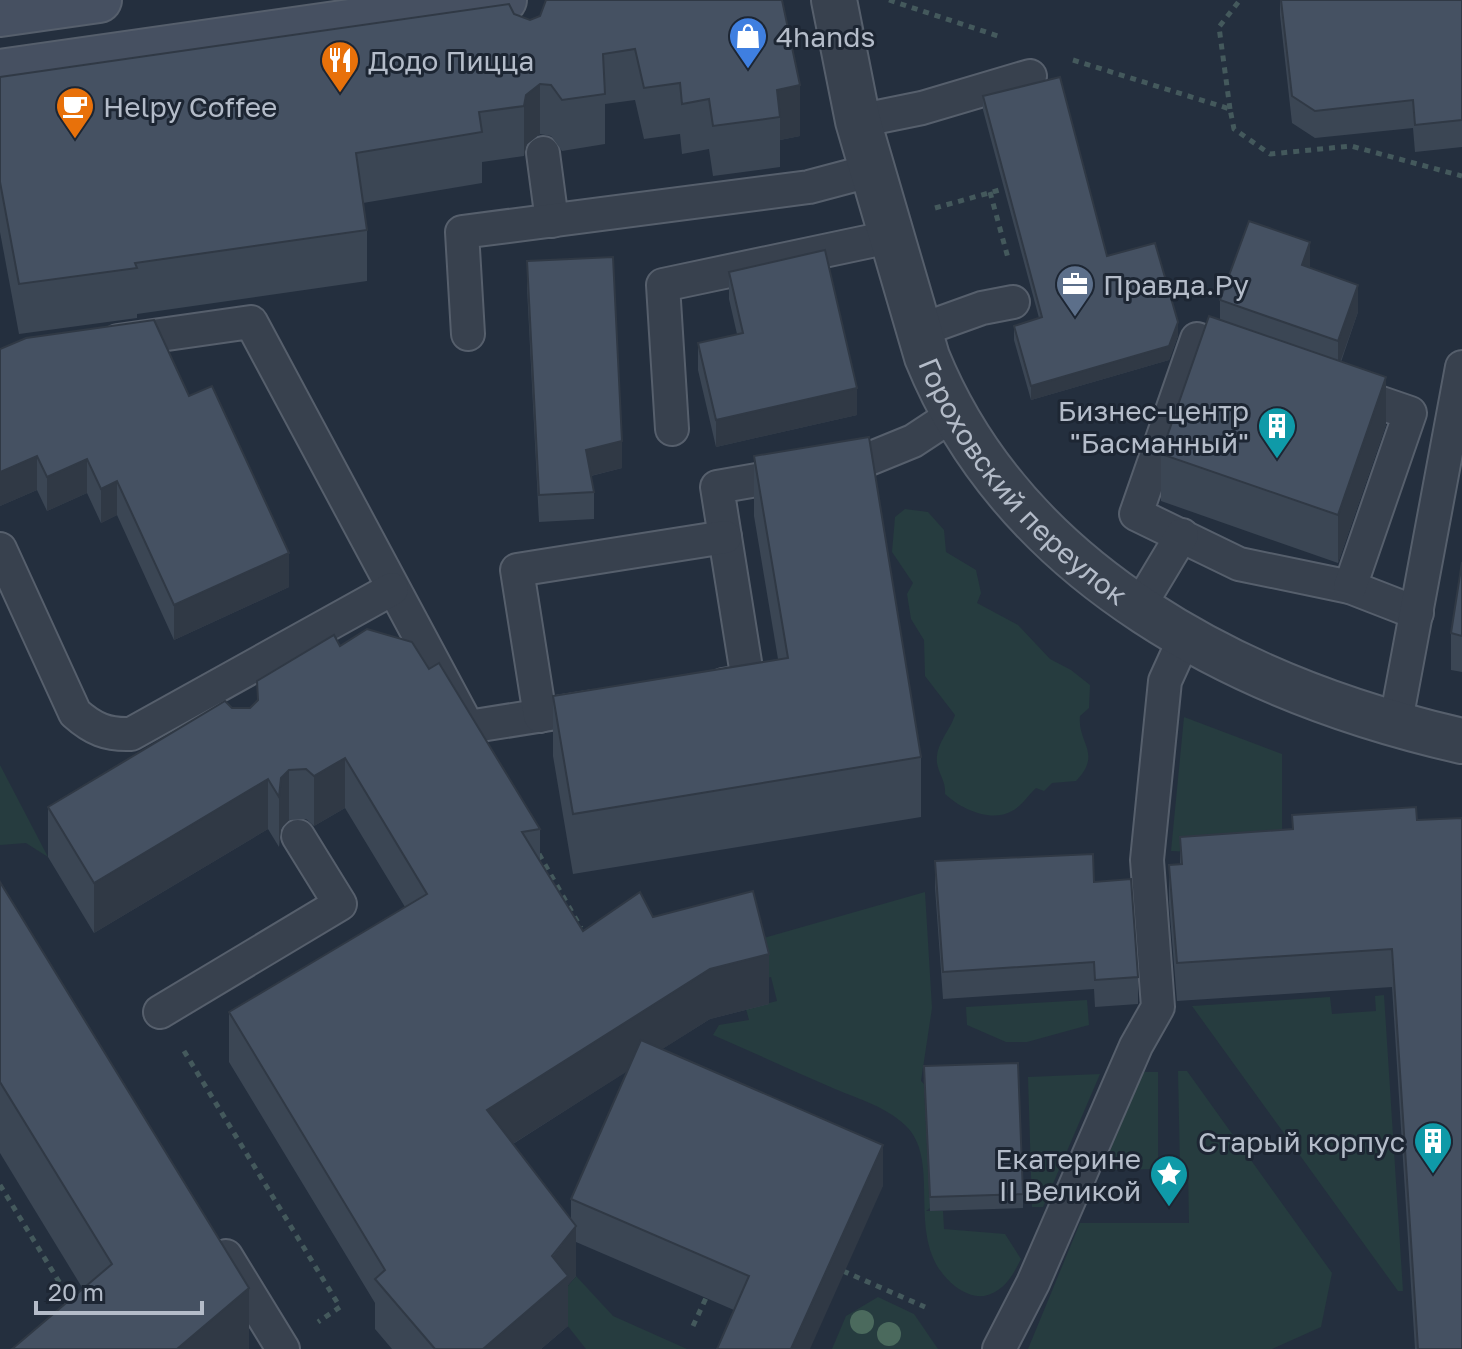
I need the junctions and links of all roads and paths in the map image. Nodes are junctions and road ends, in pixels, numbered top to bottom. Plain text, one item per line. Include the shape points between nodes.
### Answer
1 (99, 0) edge
2 (834, 0) edge
3 (889, 0) edge
4 (1240, 0) edge
5 (516, 10) edge
6 (0, 14) edge
7 (1001, 37) dead end
8 (1063, 56) dead end
9 (0, 72) edge
10 (1030, 76) dead end
11 (1230, 109) junction
12 (858, 121) junction
13 (1348, 135) edge
14 (1351, 146) junction
15 (543, 153) dead end
16 (873, 170) junction
17 (1462, 176) edge
18 (1003, 189) edge
19 (990, 192) junction
20 (935, 208) dead end
21 (552, 221) junction
22 (890, 237) junction
23 (1012, 288) joint
24 (918, 331) junction
25 (468, 334) dead end
26 (86, 345) edge
27 (1268, 364) edge
28 (1462, 367) edge
29 (1311, 378) edge
30 (954, 414) junction
31 (672, 429) dead end
32 (1182, 535) junction
33 (725, 537) junction
34 (0, 549) edge
35 (1350, 587) junction
36 (392, 589) junction
37 (1137, 610) junction
38 (1417, 613) junction
39 (1185, 637) junction
40 (689, 691) edge
41 (629, 701) edge
42 (540, 716) junction
43 (1395, 726) junction
44 (1462, 741) edge
45 (298, 836) dead end
46 (536, 848) edge
47 (581, 928) edge
48 (160, 1012) joint
49 (0, 1185) edge
50 (210, 1229) edge
51 (843, 1271) edge
52 (706, 1298) edge
53 (73, 1304) edge
54 (925, 1307) dead end
55 (327, 1316) dead end
56 (693, 1326) dead end
57 (283, 1349) edge
58 (999, 1349) edge

1 - 6 main road
2 - 12 street, Гороховский переулок
3 - 7 path
4 - 11 path via 1219,27
5 - 9 main road
8 - 11 path
10 - 12 lane
11 - 14 path via 1234,129 1270,154
12 - 16 street, Гороховский переулок
13 - 14 path
14 - 17 path
15 - 21 lane
16 - 21 lane via 809,187
16 - 22 street, Гороховский переулок
18 - 19 path
19 - 20 path
19 - 23 path
21 - 25 lane via 462,232
22 - 24 street, Гороховский переулок
22 - 31 lane via 663,285
23 - 24 lane via 982,308
24 - 30 street, Гороховский переулок
26 - 36 lane via 251,322
27 - 32 lane via 1197,339 1136,514
28 - 38 lane
29 - 35 lane via 1410,413
30 - 33 lane via 913,441 864,461 717,487
30 - 37 street, Гороховский переулок via 1028,516 1083,569
32 - 35 lane via 1239,564
32 - 37 lane
33 - 40 lane via 748,681
33 - 42 lane via 517,570
34 - 36 lane via 75,713 112,735 131,734 218,701
35 - 38 lane
36 - 42 lane via 468,727
37 - 39 street, Гороховский переулок
38 - 43 lane
39 - 43 street, Гороховский переулок
39 - 58 lane via 1165,681 1147,860 1158,1007
41 - 42 lane
43 - 44 street, Гороховский переулок
45 - 48 lane via 340,904
46 - 47 path
48 - 55 path via 340,1307
49 - 53 path
50 - 57 lane
51 - 54 path
52 - 56 path

